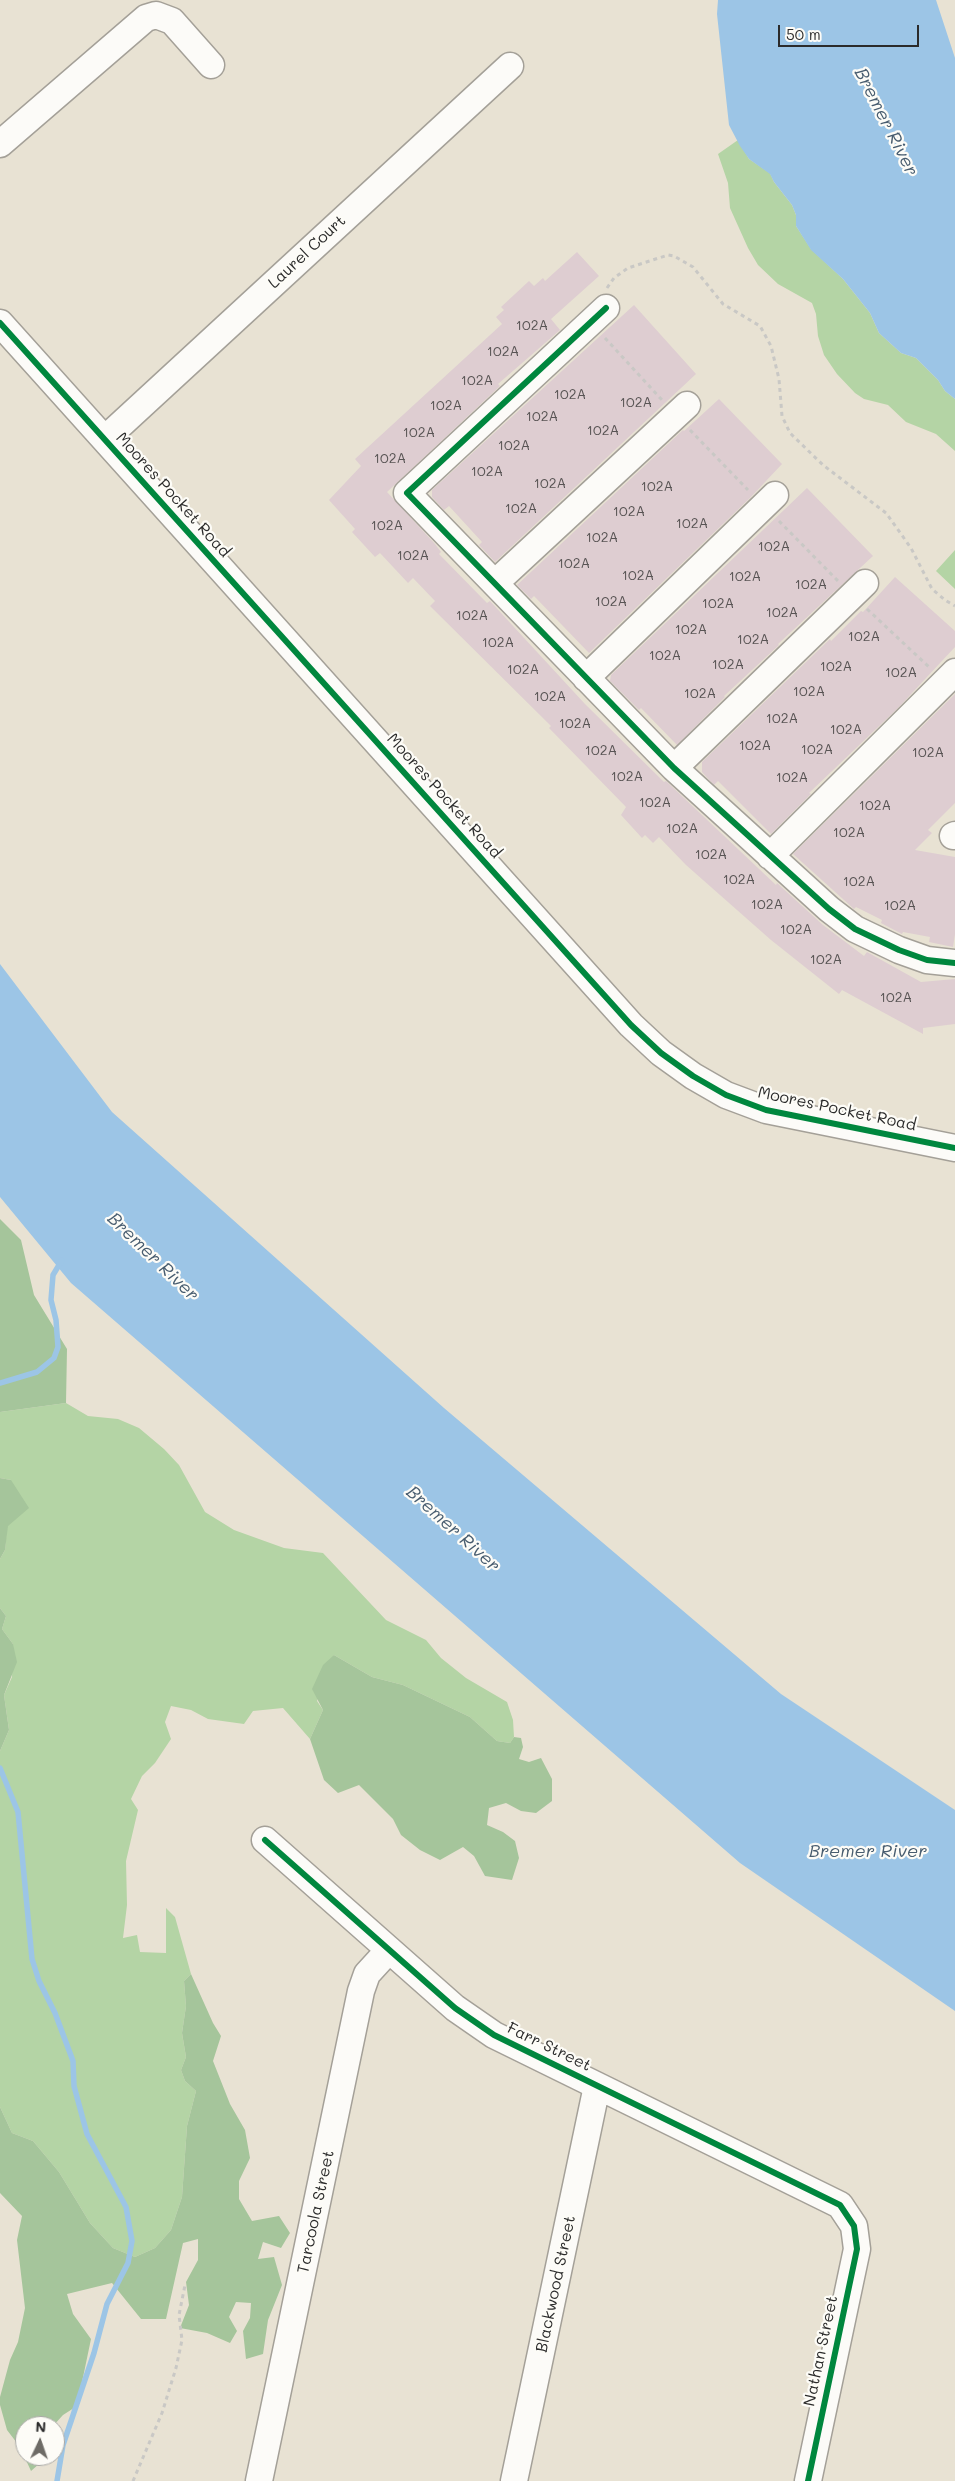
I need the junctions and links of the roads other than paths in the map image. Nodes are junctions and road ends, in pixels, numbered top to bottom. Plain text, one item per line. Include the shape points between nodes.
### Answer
1 (211, 65) dead end
2 (510, 66) dead end
3 (0, 144) edge
4 (603, 310) road end
5 (0, 323) edge
6 (687, 405) dead end
7 (105, 439) junction
8 (775, 495) dead end
9 (496, 583) junction
10 (865, 583) dead end
11 (955, 672) edge
12 (586, 678) junction
13 (674, 768) junction
14 (770, 856) junction
15 (955, 963) edge
16 (955, 1148) edge
17 (265, 1840) dead end
18 (388, 1950) junction
19 (598, 2086) junction
20 (854, 2226) joint
21 (259, 2481) edge
22 (514, 2481) edge
23 (808, 2481) edge

1 - 3 street via 172,21 156,15 146,18
2 - 7 street, Laurel Court
4 - 9 street via 407,493
5 - 7 street, Moores Pocket Road
6 - 9 street
7 - 16 street, Moores Pocket Road via 624,1017 661,1053 726,1095 766,1110
8 - 12 street
9 - 12 street
10 - 13 street
11 - 14 street
12 - 13 street
13 - 14 street
14 - 15 street via 855,929 916,957
17 - 18 street, Farr Street
18 - 19 street, Farr Street via 455,2008 494,2035
18 - 21 street, Tarcoola Street via 367,1974 362,1991
19 - 20 street, Farr Street via 840,2205
19 - 22 street, Blackwood Street
20 - 23 street, Nathan Street via 857,2249

